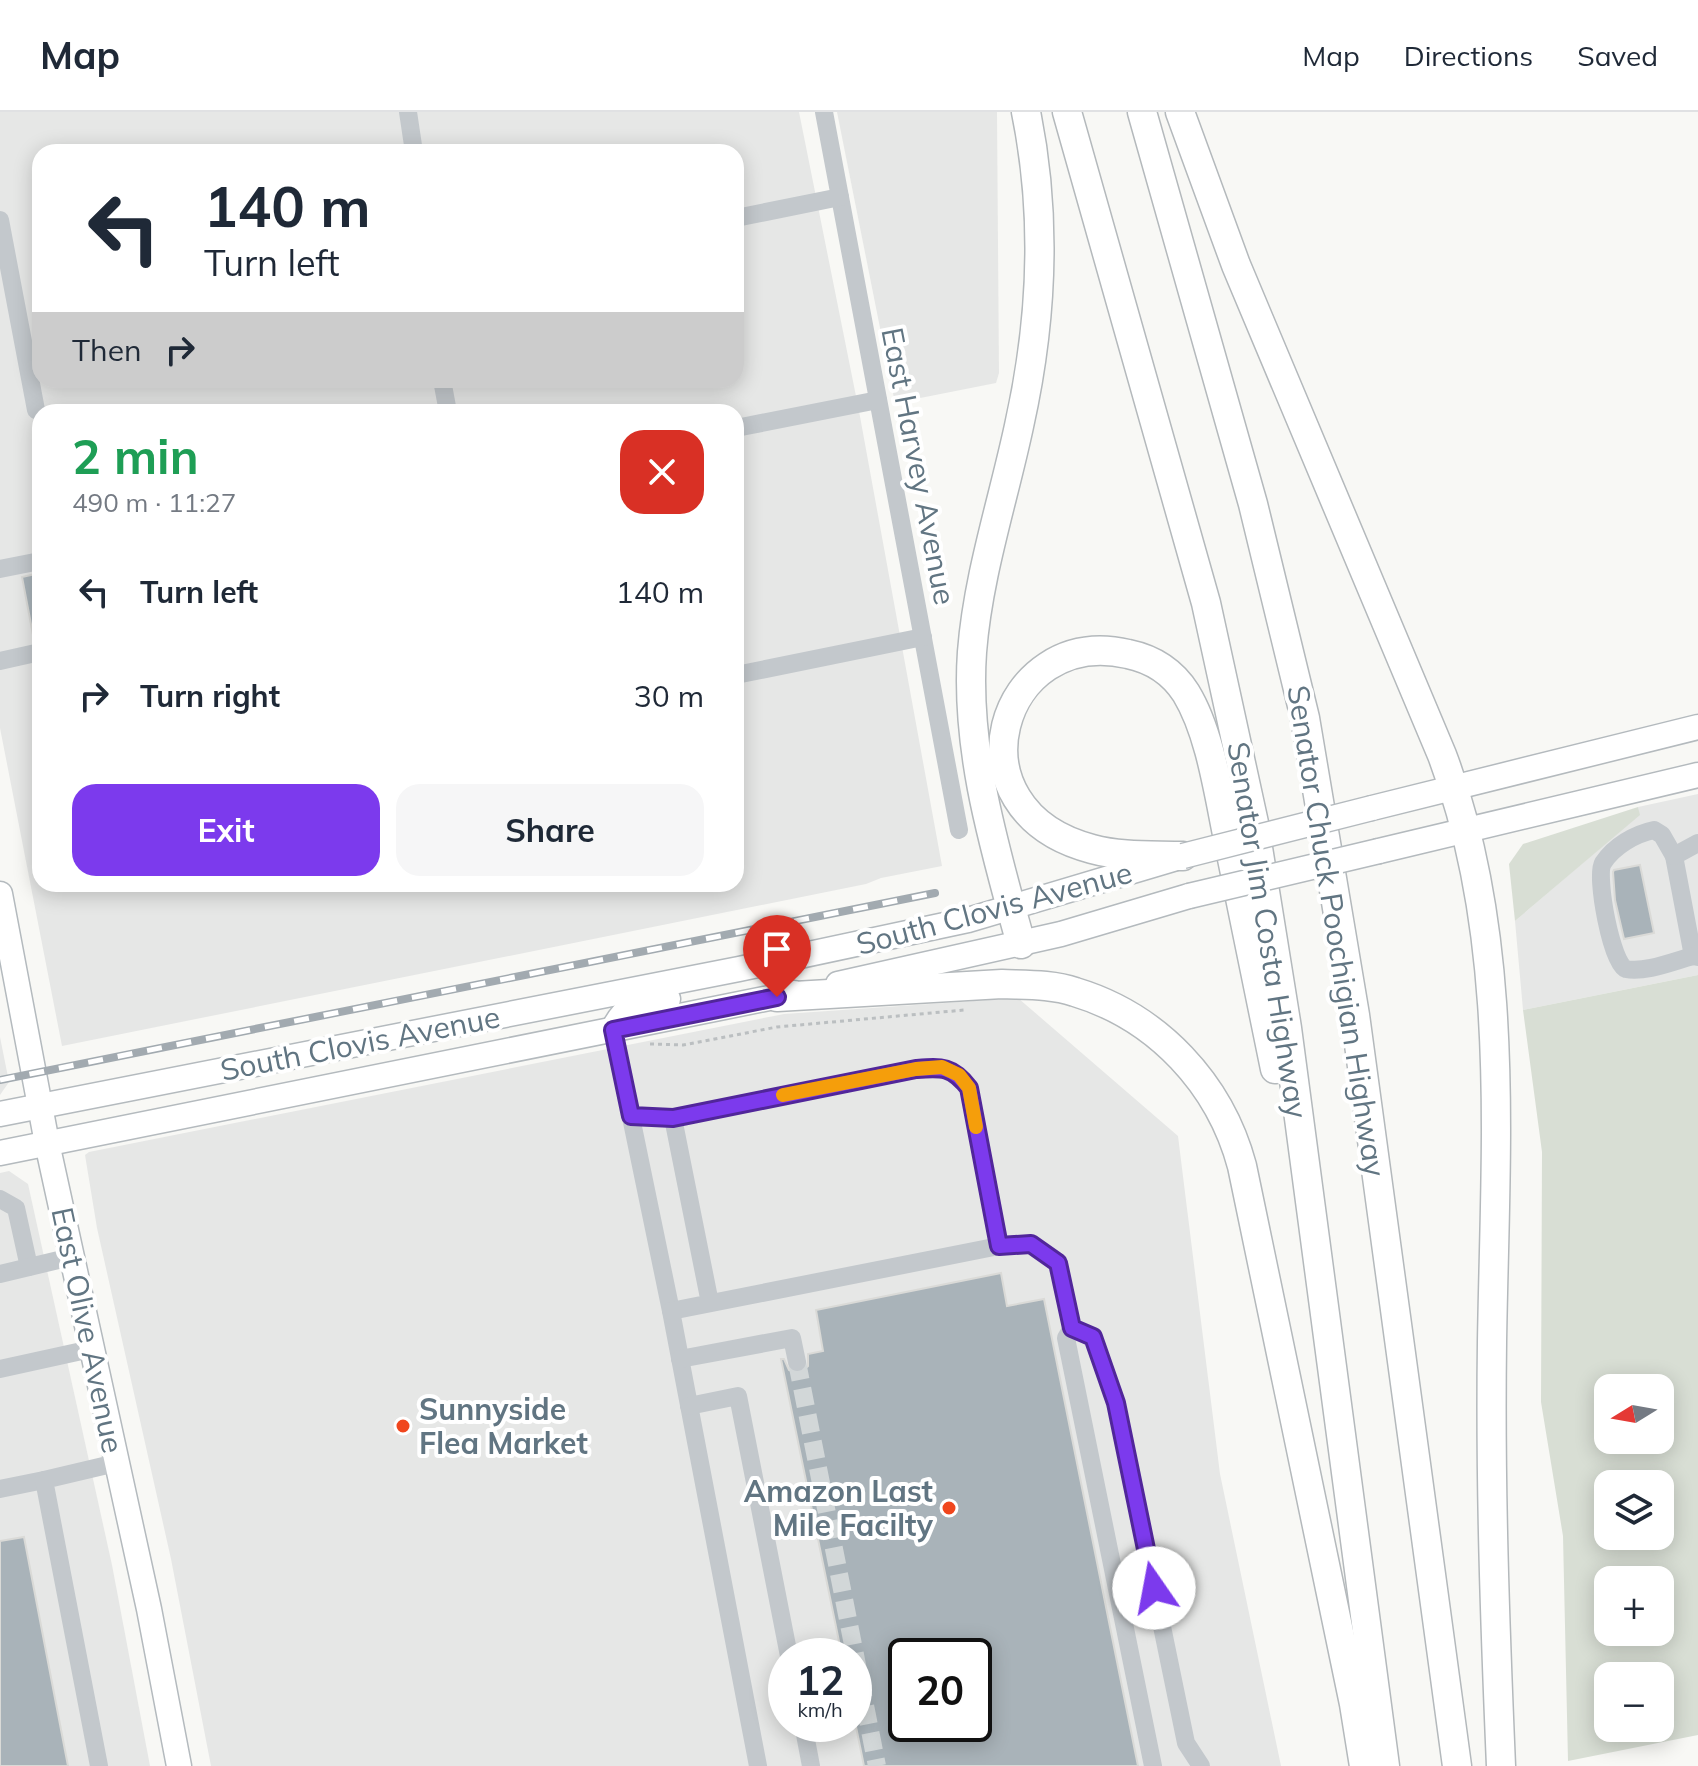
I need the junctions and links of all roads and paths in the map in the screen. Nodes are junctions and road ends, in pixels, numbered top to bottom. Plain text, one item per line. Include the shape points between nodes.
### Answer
1 (408, 112) edge
2 (824, 112) edge
3 (1026, 112) edge
4 (1067, 112) edge
5 (1142, 112) edge
6 (1180, 112) edge
7 (413, 144) edge
8 (840, 197) junction
9 (744, 216) edge
10 (0, 220) edge
11 (878, 400) junction
12 (35, 404) edge
13 (744, 426) edge
14 (32, 563) edge
15 (0, 569) edge
16 (923, 637) junction
17 (32, 654) edge
18 (0, 661) edge
19 (744, 673) edge
20 (1698, 727) edge
21 (1697, 781) edge
22 (1454, 787) junction
23 (959, 830) dead end
24 (1467, 830) junction
25 (1698, 843) edge
26 (1183, 856) junction
27 (1674, 856) junction
28 (0, 894) edge
29 (1011, 910) junction
30 (1021, 944) junction
31 (854, 945) junction
32 (1695, 956) edge
33 (777, 997) junction
34 (970, 1009) dead end
35 (613, 1030) junction
36 (639, 1045) dead end
37 (40, 1106) junction
38 (0, 1114) edge
39 (631, 1116) junction
40 (673, 1118) junction
41 (47, 1143) junction
42 (0, 1153) edge
43 (0, 1199) edge
44 (999, 1246) junction
45 (71, 1257) junction
46 (29, 1267) junction
47 (0, 1274) edge
48 (710, 1303) junction
49 (671, 1311) junction
50 (1325, 1313) junction
51 (1072, 1328) junction
52 (91, 1349) junction
53 (680, 1359) junction
54 (797, 1362) tunnel mouth
55 (0, 1369) edge
56 (689, 1406) junction
57 (116, 1463) junction
58 (44, 1480) junction
59 (0, 1489) edge
60 (785, 1638) edge
61 (806, 1742) edge
62 (99, 1766) edge
63 (179, 1766) edge
64 (758, 1766) edge
65 (811, 1766) edge
66 (1153, 1766) edge
67 (1201, 1766) edge
68 (1364, 1766) edge
69 (1385, 1766) edge
70 (1457, 1766) edge
71 (1501, 1766) edge

1 - 7 lane
2 - 8 lane, East Harvey Avenue
3 - 29 highway via 1037,196 1034,337 975,621 971,686 974,753
4 - 50 highway, Senator Jim Costa Highway via 1186,527 1234,724 1272,927
5 - 70 highway, Senator Chuck Poochigian Highway via 1253,504 1307,732 1355,1015
6 - 22 highway via 1236,265
8 - 9 lane
8 - 11 lane, East Harvey Avenue
10 - 12 lane
11 - 13 lane
11 - 16 lane, East Harvey Avenue
14 - 15 lane
16 - 19 lane
16 - 23 lane, East Harvey Avenue
17 - 18 lane
20 - 22 main road, South Clovis Avenue
21 - 24 main road, South Clovis Avenue
22 - 24 highway
22 - 26 main road, South Clovis Avenue, bridge
24 - 30 main road, South Clovis Avenue, bridge via 1189,896
24 - 71 highway via 1489,988 1498,1148 1492,1342
25 - 27 lane
26 - 29 main road, South Clovis Avenue
26 - 50 highway via 1113,853 1076,844 1047,829 1018,802 1003,766 1004,735 1020,694 1044,669 1077,653 1095,651 1147,658 1176,680 1196,714 1219,798
27 - 32 lane
27 - 32 lane via 1654,830 1628,839 1602,864 1601,890 1614,953 1624,969
28 - 37 main road, East Olive Avenue
29 - 30 highway
29 - 31 main road, South Clovis Avenue
30 - 33 main road, South Clovis Avenue
31 - 35 main road via 779,976 626,1009
31 - 37 main road, South Clovis Avenue
33 - 35 main road, South Clovis Avenue
33 - 68 highway via 1002,984 1073,991 1142,1024 1197,1074 1223,1114 1242,1166
34 - 36 path via 777,1027 683,1045
35 - 39 lane
35 - 41 main road, South Clovis Avenue
37 - 38 main road, South Clovis Avenue
37 - 41 main road, East Olive Avenue
39 - 40 lane
39 - 49 lane
40 - 44 lane via 942,1067 959,1075 969,1088
40 - 48 lane
41 - 42 main road, South Clovis Avenue
41 - 45 main road, East Olive Avenue
43 - 46 lane via 16,1208
44 - 48 lane
44 - 51 lane via 1031,1244 1058,1263
45 - 46 lane
45 - 52 main road, East Olive Avenue
46 - 47 lane
48 - 49 lane
49 - 53 lane
50 - 69 highway, Senator Jim Costa Highway
51 - 66 lane via 1066,1338
51 - 67 lane via 1093,1337 1116,1403 1186,1743
52 - 55 lane
52 - 57 main road, East Olive Avenue
53 - 54 lane via 792,1338
53 - 56 lane
56 - 60 lane via 738,1396
56 - 64 lane
57 - 58 lane
57 - 63 main road, East Olive Avenue
58 - 59 lane
58 - 62 lane
61 - 65 lane

